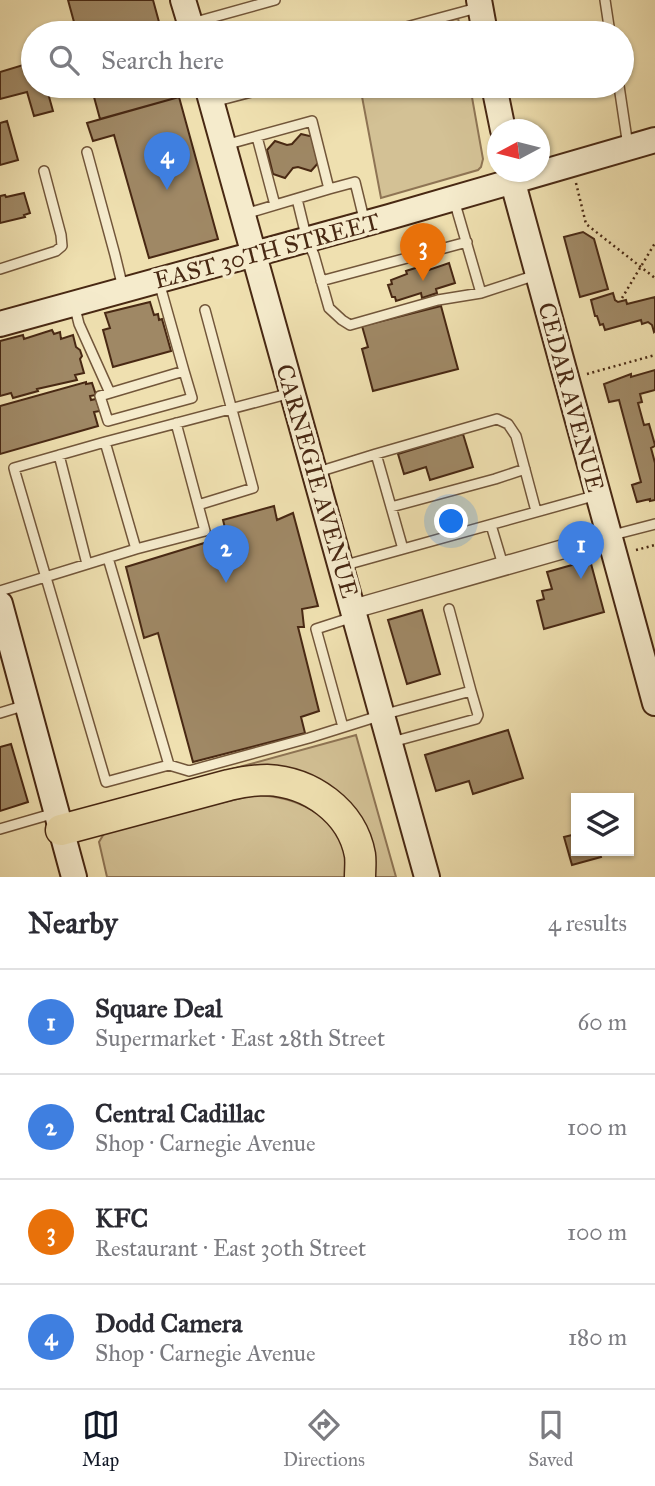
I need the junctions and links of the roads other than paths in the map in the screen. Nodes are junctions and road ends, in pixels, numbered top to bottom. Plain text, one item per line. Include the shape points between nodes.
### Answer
1 (275, 0) edge
2 (605, 0) edge
3 (244, 4) edge
4 (479, 4) edge
5 (189, 19) edge
6 (423, 21) edge
7 (608, 21) edge
8 (210, 98) edge
9 (496, 98) edge
10 (621, 98) edge
11 (501, 119) edge
12 (257, 137) junction
13 (654, 144) edge
14 (224, 145) junction
15 (629, 147) junction
16 (87, 152) dead end
17 (550, 167) edge
18 (44, 171) dead end
19 (498, 182) edge
20 (512, 182) edge
21 (329, 189) junction
22 (297, 199) junction
23 (454, 199) junction
24 (275, 205) junction
25 (243, 214) junction
26 (365, 224) junction
27 (307, 240) junction
28 (467, 242) junction
29 (254, 254) junction
30 (0, 269) edge
31 (538, 275) junction
32 (158, 281) junction
33 (321, 281) junction
34 (123, 290) junction
35 (481, 293) junction
36 (74, 304) junction
37 (205, 310) dead end
38 (0, 324) edge
39 (184, 371) junction
40 (110, 393) junction
41 (292, 393) junction
42 (231, 409) junction
43 (176, 424) junction
44 (105, 442) junction
45 (376, 454) junction
46 (59, 455) junction
47 (525, 468) junction
48 (314, 473) junction
49 (598, 495) junction
50 (198, 505) junction
51 (391, 507) junction
52 (536, 511) junction
53 (655, 524) edge
54 (491, 525) junction
55 (609, 536) junction
56 (136, 549) junction
57 (404, 549) junction
58 (108, 558) junction
59 (87, 564) junction
60 (503, 565) junction
61 (341, 567) junction
62 (44, 577) junction
63 (0, 591) edge
64 (0, 604) edge
65 (449, 609) dead end
66 (354, 613) junction
67 (471, 691) junction
68 (654, 697) edge
69 (27, 705) junction
70 (0, 712) edge
71 (382, 715) junction
72 (343, 727) junction
73 (390, 743) junction
74 (169, 765) junction
75 (59, 821) junction
76 (0, 830) edge
77 (74, 877) edge
78 (360, 877) edge
79 (427, 877) edge

1 - 3 lane
2 - 7 lane
3 - 5 lane
4 - 6 lane
8 - 14 main road, CARNEGIE AVENUE
9 - 11 main road
10 - 15 lane
12 - 14 lane
12 - 21 lane via 312,121
12 - 24 lane
13 - 15 main road, EAST 30TH STREET
14 - 25 main road, CARNEGIE AVENUE
15 - 17 main road, EAST 30TH STREET
16 - 34 lane
18 - 30 lane via 62,246
19 - 23 main road, EAST 30TH STREET
20 - 31 main road, CEDAR AVENUE
21 - 22 lane
21 - 26 lane via 355,182
22 - 24 lane
22 - 27 lane
23 - 26 main road, EAST 30TH STREET
23 - 28 lane
24 - 25 lane
25 - 29 main road, CARNEGIE AVENUE
26 - 27 main road, EAST 30TH STREET
27 - 29 main road, EAST 30TH STREET
27 - 33 lane
28 - 33 lane
28 - 35 lane
29 - 32 main road, EAST 30TH STREET
29 - 41 main road, CARNEGIE AVENUE
31 - 35 lane
31 - 49 main road, CEDAR AVENUE
32 - 34 main road, EAST 30TH STREET
32 - 39 lane
33 - 35 lane via 328,308 350,324
34 - 36 main road, EAST 30TH STREET
36 - 38 main road, EAST 30TH STREET
36 - 40 lane
37 - 42 lane
39 - 40 lane
39 - 40 lane via 192,398 108,421 100,396
41 - 42 lane
41 - 48 main road, CARNEGIE AVENUE
42 - 43 lane
42 - 50 lane via 253,488
43 - 44 lane
43 - 50 lane
44 - 46 lane
44 - 56 lane
45 - 47 lane via 497,419 508,424 516,436
45 - 48 lane
45 - 51 lane
46 - 59 lane
46 - 62 lane via 14,468
47 - 51 lane
47 - 52 lane
48 - 61 main road, CARNEGIE AVENUE
49 - 52 lane
49 - 55 main road, CEDAR AVENUE
50 - 56 lane via 205,531
51 - 57 lane
52 - 54 lane
53 - 55 lane
54 - 57 lane
54 - 60 lane
55 - 60 street
55 - 68 main road, CEDAR AVENUE
56 - 58 lane
57 - 61 lane
58 - 59 lane
58 - 74 lane
59 - 62 lane
60 - 66 street
61 - 66 main road, CARNEGIE AVENUE
62 - 63 lane
62 - 74 lane via 106,782
64 - 69 main road
65 - 67 lane
66 - 71 main road, CARNEGIE AVENUE
66 - 72 lane via 316,629
67 - 71 lane
67 - 73 lane via 476,719
69 - 70 lane
69 - 75 main road
71 - 72 lane
71 - 73 main road, CARNEGIE AVENUE
72 - 74 lane via 189,771
73 - 79 main road, CARNEGIE AVENUE
75 - 76 lane
75 - 77 main road
75 - 78 highway via 252,780 293,784 327,800 344,819 361,857

